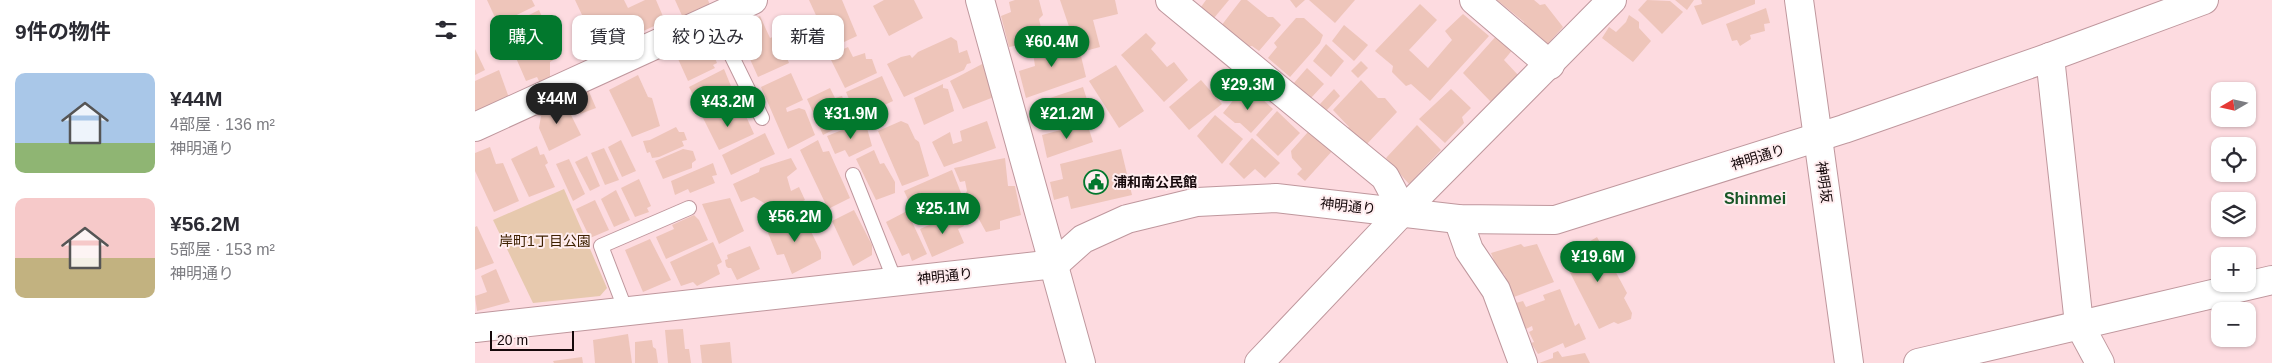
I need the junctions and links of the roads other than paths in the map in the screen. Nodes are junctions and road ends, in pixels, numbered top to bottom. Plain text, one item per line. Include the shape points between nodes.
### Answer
1 (753, 0) edge
2 (980, 0) edge
3 (1170, 0) edge
4 (1474, 0) edge
5 (1612, 0) edge
6 (1799, 0) edge
7 (2204, 0) edge
8 (720, 15) edge
9 (654, 45) edge
10 (2051, 57) junction
11 (733, 60) edge
12 (1550, 65) junction
13 (761, 118) dead end
14 (475, 127) edge
15 (1818, 137) junction
16 (853, 175) dead end
17 (689, 208) dead end
18 (1403, 212) junction
19 (1459, 219) junction
20 (1055, 264) junction
21 (2272, 280) edge
22 (895, 282) junction
23 (626, 311) junction
24 (2079, 324) junction
25 (475, 328) edge
26 (1081, 363) edge
27 (1259, 363) edge
28 (1523, 363) edge
29 (1849, 363) edge
30 (1918, 363) edge
31 (2100, 363) edge

1 - 8 street
2 - 20 street
3 - 18 street via 1385,177
4 - 12 street
5 - 12 street
6 - 15 street, 神明坂
7 - 10 street, 神明通り
9 - 14 street
10 - 15 street, 神明通り
10 - 24 street
11 - 13 lane
12 - 18 street
15 - 19 street, 神明通り via 1555,220
15 - 29 street, 神明坂
16 - 22 lane
17 - 23 lane via 601,246
18 - 19 street, 神明通り
18 - 20 street, 神明通り via 1276,198 1197,202 1127,219 1083,239
18 - 27 street
19 - 28 street via 1469,250 1496,290
20 - 22 street, 神明通り
20 - 26 street
21 - 24 street
22 - 23 street, 神明通り
23 - 25 street, 神明通り
24 - 30 street
24 - 31 street

